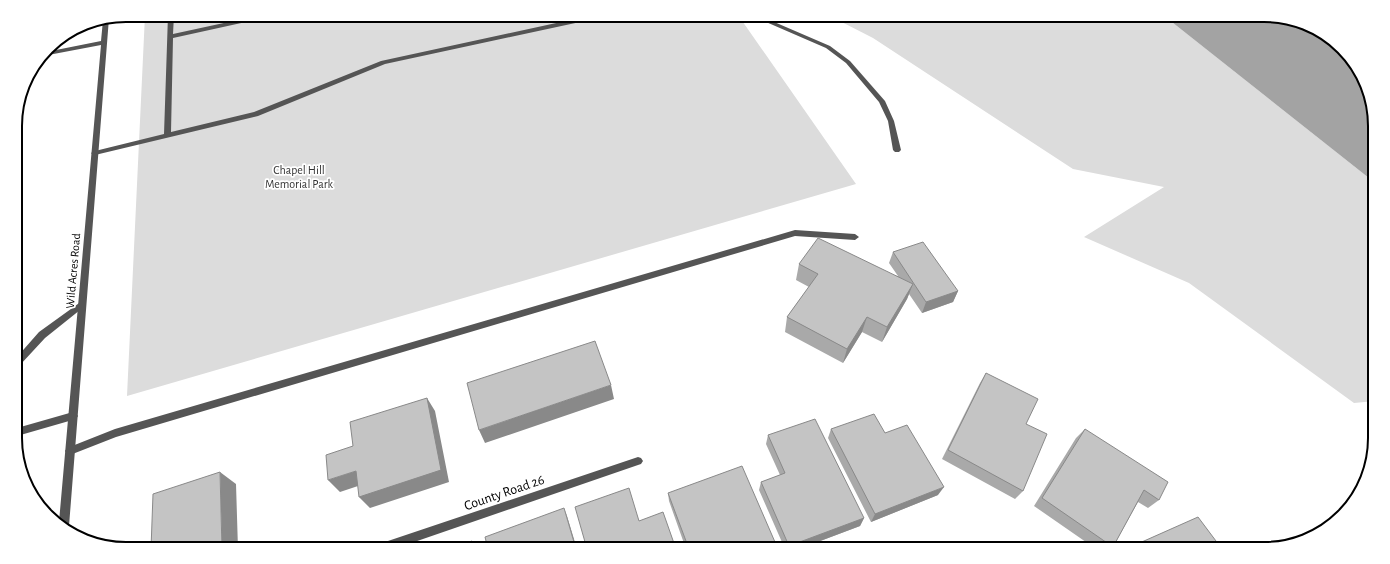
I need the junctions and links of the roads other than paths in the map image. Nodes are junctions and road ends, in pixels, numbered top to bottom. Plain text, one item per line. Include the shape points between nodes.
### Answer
1 (171, 22) edge
2 (238, 22) edge
3 (571, 22) edge
4 (770, 22) edge
5 (106, 24) edge
6 (170, 37) junction
7 (104, 42) junction
8 (52, 52) edge
9 (167, 136) junction
10 (896, 150) dead end
11 (95, 153) junction
12 (855, 237) dead end
13 (82, 304) junction
14 (22, 357) edge
15 (73, 416) junction
16 (22, 430) edge
17 (70, 451) junction
18 (638, 461) dead end
19 (64, 521) edge
20 (400, 542) edge

1 - 6 street
2 - 6 street
3 - 9 street via 383,62 256,114
4 - 10 street via 828,47 848,62 882,101 891,121
5 - 7 street, Wild Acres Road
6 - 9 street
7 - 8 street
7 - 11 street, Wild Acres Road
9 - 11 street
11 - 13 street, Wild Acres Road
12 - 17 street via 795,233 115,433
13 - 14 street via 42,335
13 - 15 street, Wild Acres Road
15 - 16 street
15 - 17 street, Wild Acres Road
17 - 19 street, Wild Acres Road
18 - 20 street, County Road 26

